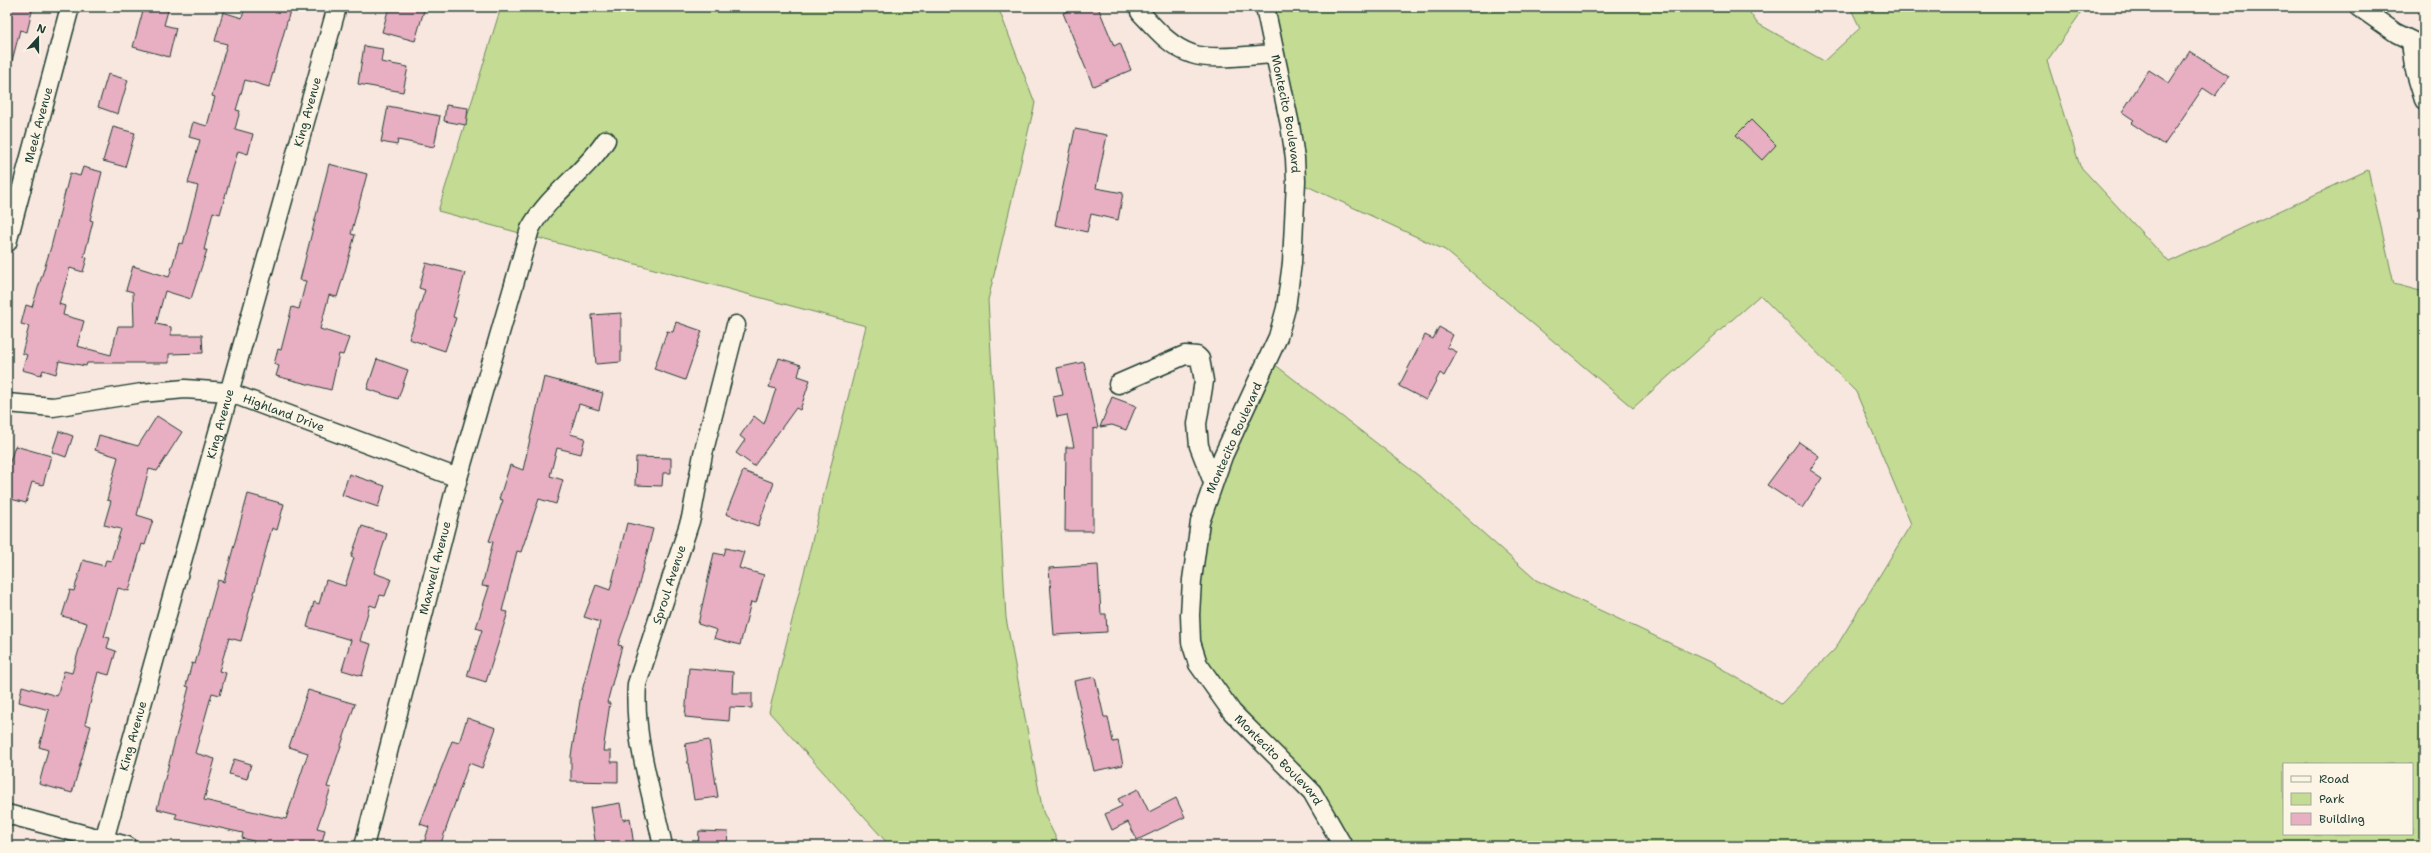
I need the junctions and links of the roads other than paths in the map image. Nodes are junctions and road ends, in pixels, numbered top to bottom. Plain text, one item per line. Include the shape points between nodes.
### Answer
1 (70, 7) edge
2 (337, 7) edge
3 (1265, 7) edge
4 (2359, 7) edge
5 (1140, 12) dead end
6 (2417, 44) edge
7 (1274, 54) junction
8 (2424, 100) edge
9 (606, 140) dead end
10 (7, 243) edge
11 (736, 325) dead end
12 (1118, 384) dead end
13 (228, 392) junction
14 (7, 404) edge
15 (458, 478) junction
16 (1213, 482) junction
17 (7, 814) edge
18 (104, 840) junction
19 (127, 846) edge
20 (364, 846) edge
21 (663, 846) edge
22 (1344, 846) edge

1 - 10 street, Meek Avenue
2 - 13 street, King Avenue
3 - 7 street, Montecito Boulevard
4 - 6 street via 2396,34
5 - 7 street via 1166,39 1192,54 1229,57
6 - 8 street via 2414,67
7 - 16 street, Montecito Boulevard via 1295,158 1292,263 1286,308 1278,337
9 - 15 street, Maxwell Avenue via 597,155 538,214 530,229
11 - 21 street, Sproul Avenue via 703,454 691,518 637,684 635,706 640,742
12 - 16 street via 1185,354 1200,359 1204,381 1196,424 1199,446
13 - 14 street, Highland Drive via 186,389 149,392 53,407
13 - 15 street, Highland Drive
13 - 18 street, King Avenue
15 - 20 street, Maxwell Avenue
16 - 22 street, Montecito Boulevard via 1200,522 1192,580 1191,642 1198,664 1232,712 1312,792
17 - 18 street
18 - 19 street

